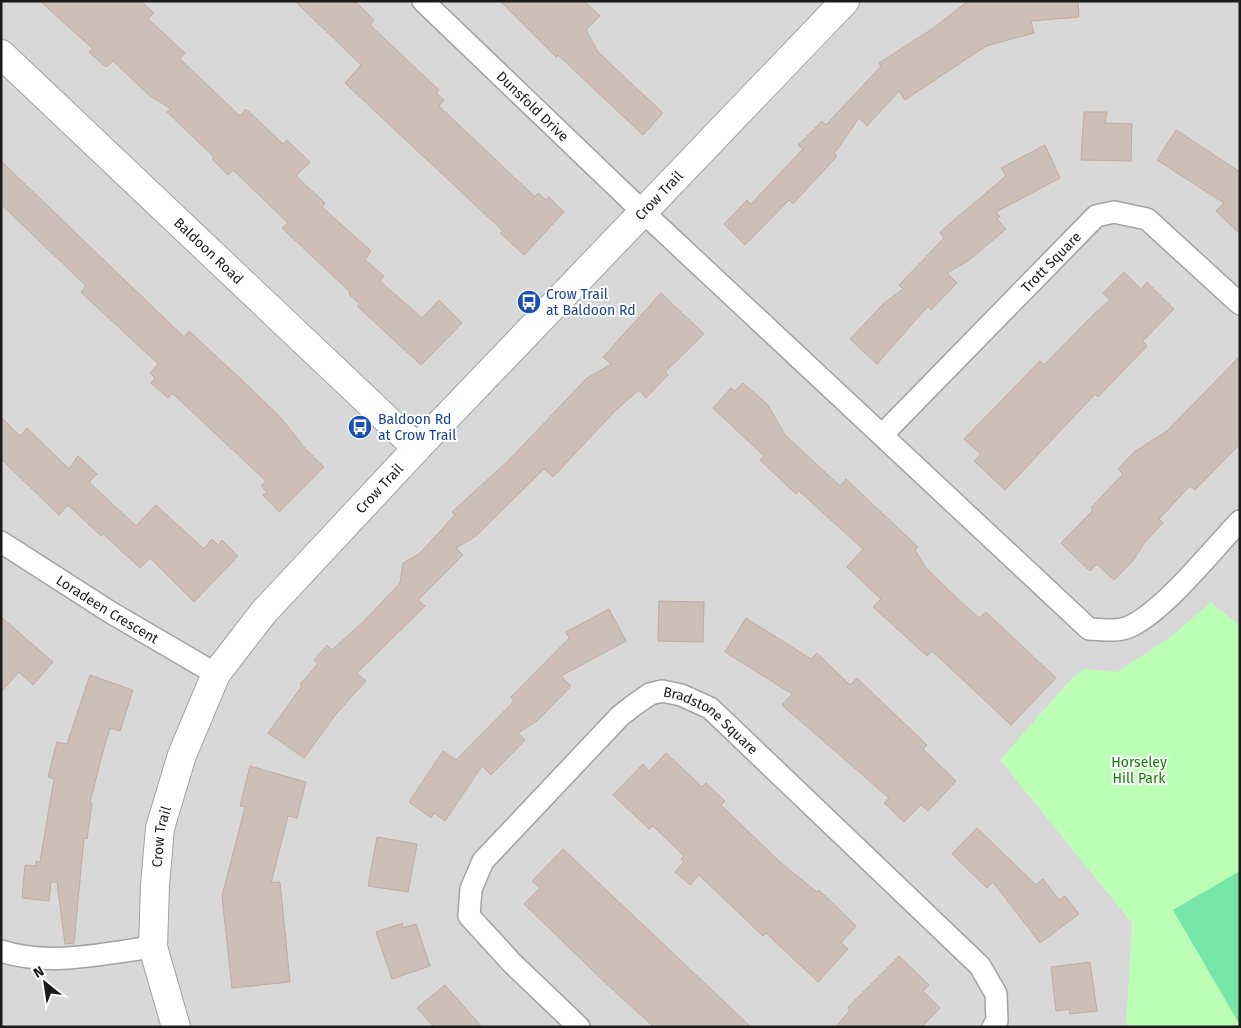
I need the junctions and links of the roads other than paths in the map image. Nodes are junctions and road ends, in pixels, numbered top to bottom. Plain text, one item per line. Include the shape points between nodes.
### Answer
1 (423, 1) edge
2 (845, 1) edge
3 (1, 54) edge
4 (642, 211) junction
5 (1240, 304) edge
6 (882, 435) junction
7 (417, 448) junction
8 (1240, 521) edge
9 (1, 542) edge
10 (216, 674) junction
11 (153, 947) junction
12 (1, 951) edge
13 (176, 1027) edge
14 (579, 1027) edge
15 (994, 1027) edge

1 - 4 street, Dunsfold Drive
2 - 4 street, Crow Trail
3 - 7 street, Baldoon Road
4 - 6 street
4 - 7 street, Crow Trail
5 - 6 street, Trott Square via 1147,219 1114,212 1096,216
6 - 8 street via 1089,629 1110,631 1131,627 1162,604
7 - 10 street, Crow Trail via 263,613
9 - 10 street, Loradeen Crescent via 110,612
10 - 11 street, Crow Trail via 182,754 160,828
11 - 12 street via 52,959
11 - 13 street, Crow Trail
14 - 15 street, Bradstone Square via 512,963 469,916 472,889 483,861 620,716 650,694 662,691 681,695 710,708 964,949 980,966 996,994 997,1021

